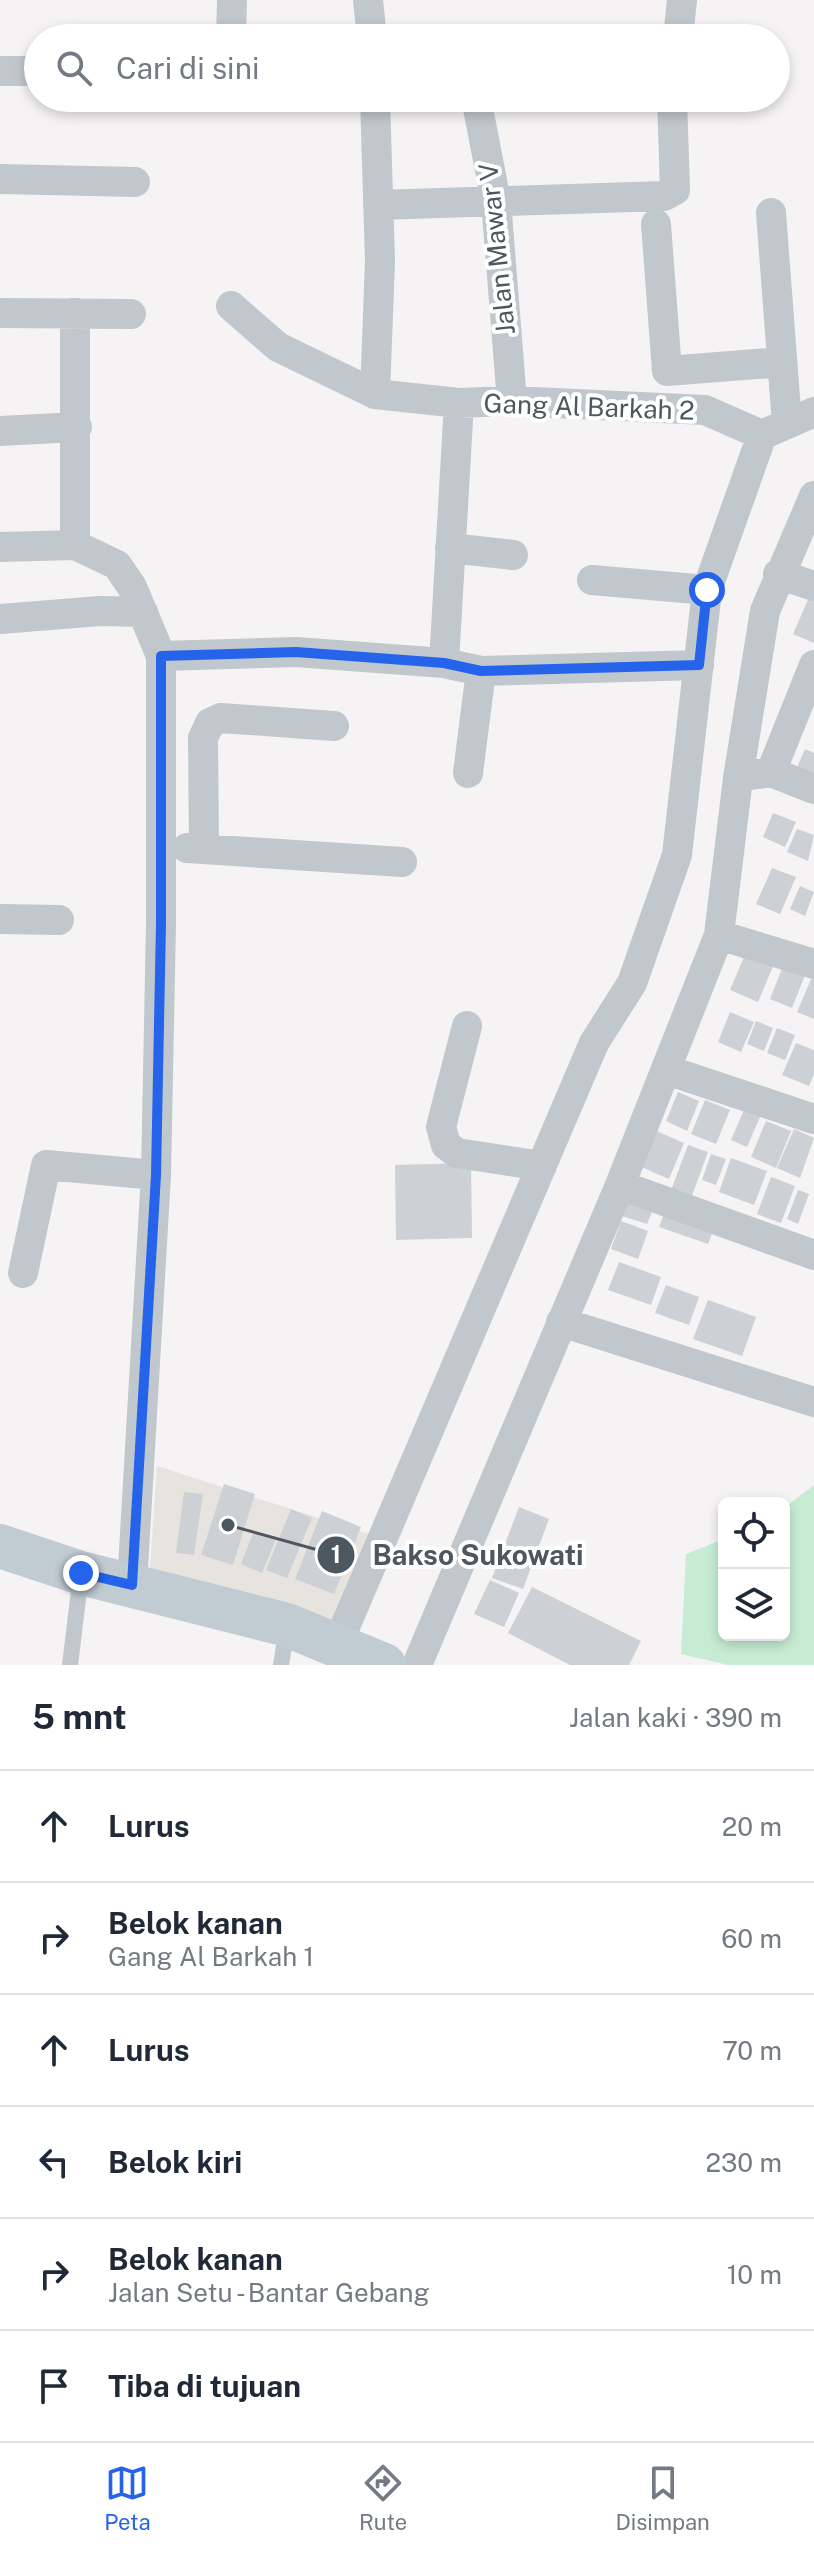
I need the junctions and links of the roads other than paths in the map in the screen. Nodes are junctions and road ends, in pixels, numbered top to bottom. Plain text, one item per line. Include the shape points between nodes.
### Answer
1 (232, 0) edge
2 (368, 0) edge
3 (682, 0) edge
4 (231, 24) edge
5 (371, 24) edge
6 (679, 24) edge
7 (0, 71) edge
8 (24, 71) edge
9 (375, 112) edge
10 (479, 112) edge
11 (672, 112) edge
12 (0, 179) edge
13 (135, 182) dead end
14 (496, 201) junction
15 (378, 205) junction
16 (771, 213) dead end
17 (656, 224) dead end
18 (231, 306) dead end
19 (0, 313) edge
20 (75, 313) junction
21 (131, 314) dead end
22 (782, 362) junction
23 (375, 394) junction
24 (512, 401) junction
25 (459, 403) junction
26 (788, 424) edge
27 (77, 427) junction
28 (0, 431) edge
29 (814, 496) edge
30 (75, 545) junction
31 (0, 547) edge
32 (450, 548) junction
33 (513, 555) dead end
34 (778, 574) junction
35 (592, 580) dead end
36 (814, 586) edge
37 (707, 590) junction
38 (143, 612) junction
39 (0, 619) edge
40 (161, 656) junction
41 (444, 663) junction
42 (699, 665) junction
43 (814, 665) edge
44 (481, 671) junction
45 (334, 726) dead end
46 (771, 772) junction
47 (468, 773) dead end
48 (738, 778) junction
49 (814, 789) edge
50 (161, 846) junction
51 (204, 848) junction
52 (402, 862) dead end
53 (0, 919) edge
54 (59, 920) dead end
55 (719, 935) junction
56 (814, 964) edge
57 (467, 1026) dead end
58 (667, 1070) junction
59 (814, 1119) edge
60 (542, 1166) junction
61 (156, 1175) junction
62 (620, 1185) junction
63 (814, 1255) edge
64 (23, 1273) dead end
65 (561, 1322) junction
66 (814, 1402) edge
67 (0, 1546) edge
68 (81, 1573) junction
69 (132, 1585) junction
70 (284, 1645) edge
71 (367, 1658) edge
72 (70, 1665) edge
73 (417, 1665) edge

1 - 4 street
2 - 5 street
3 - 6 street
7 - 8 street
9 - 15 street
10 - 14 street, Jalan Mawar V
11 - 14 street via 675,190 664,196
12 - 13 street
14 - 15 street
14 - 24 street, Jalan Mawar V
15 - 23 street
16 - 22 street
17 - 22 street via 667,371
18 - 23 street, Gang Al Barkah 2 via 278,347
19 - 20 street
20 - 21 street
20 - 27 street
22 - 26 street
23 - 25 street, Gang Al Barkah 2
24 - 25 street, Gang Al Barkah 2
24 - 26 street, Gang Al Barkah 2 via 705,410
25 - 32 street
26 - 37 street
27 - 28 street
27 - 30 street
29 - 34 street
30 - 31 street
30 - 38 street via 117,565
32 - 33 street
32 - 41 street
34 - 36 street
34 - 48 street via 765,611
35 - 37 street
37 - 42 street
38 - 39 street
38 - 40 street
40 - 41 street via 296,652
40 - 50 street
41 - 44 street
42 - 44 street
42 - 60 street via 677,855 632,983 594,1043
43 - 46 street
44 - 47 street
45 - 51 street via 221,718 210,723 203,738
46 - 48 street
46 - 49 street
48 - 55 street
50 - 51 street
50 - 61 street
51 - 52 street
53 - 54 street
55 - 56 street
55 - 58 street
57 - 60 street via 441,1127 446,1145 457,1153
58 - 59 street
58 - 62 street
60 - 71 street
61 - 64 street via 46,1165
61 - 69 street
62 - 63 street
62 - 65 street
65 - 66 street
65 - 73 street
67 - 68 main road
68 - 69 main road
68 - 72 lane
69 - 70 main road
70 - 71 main road

